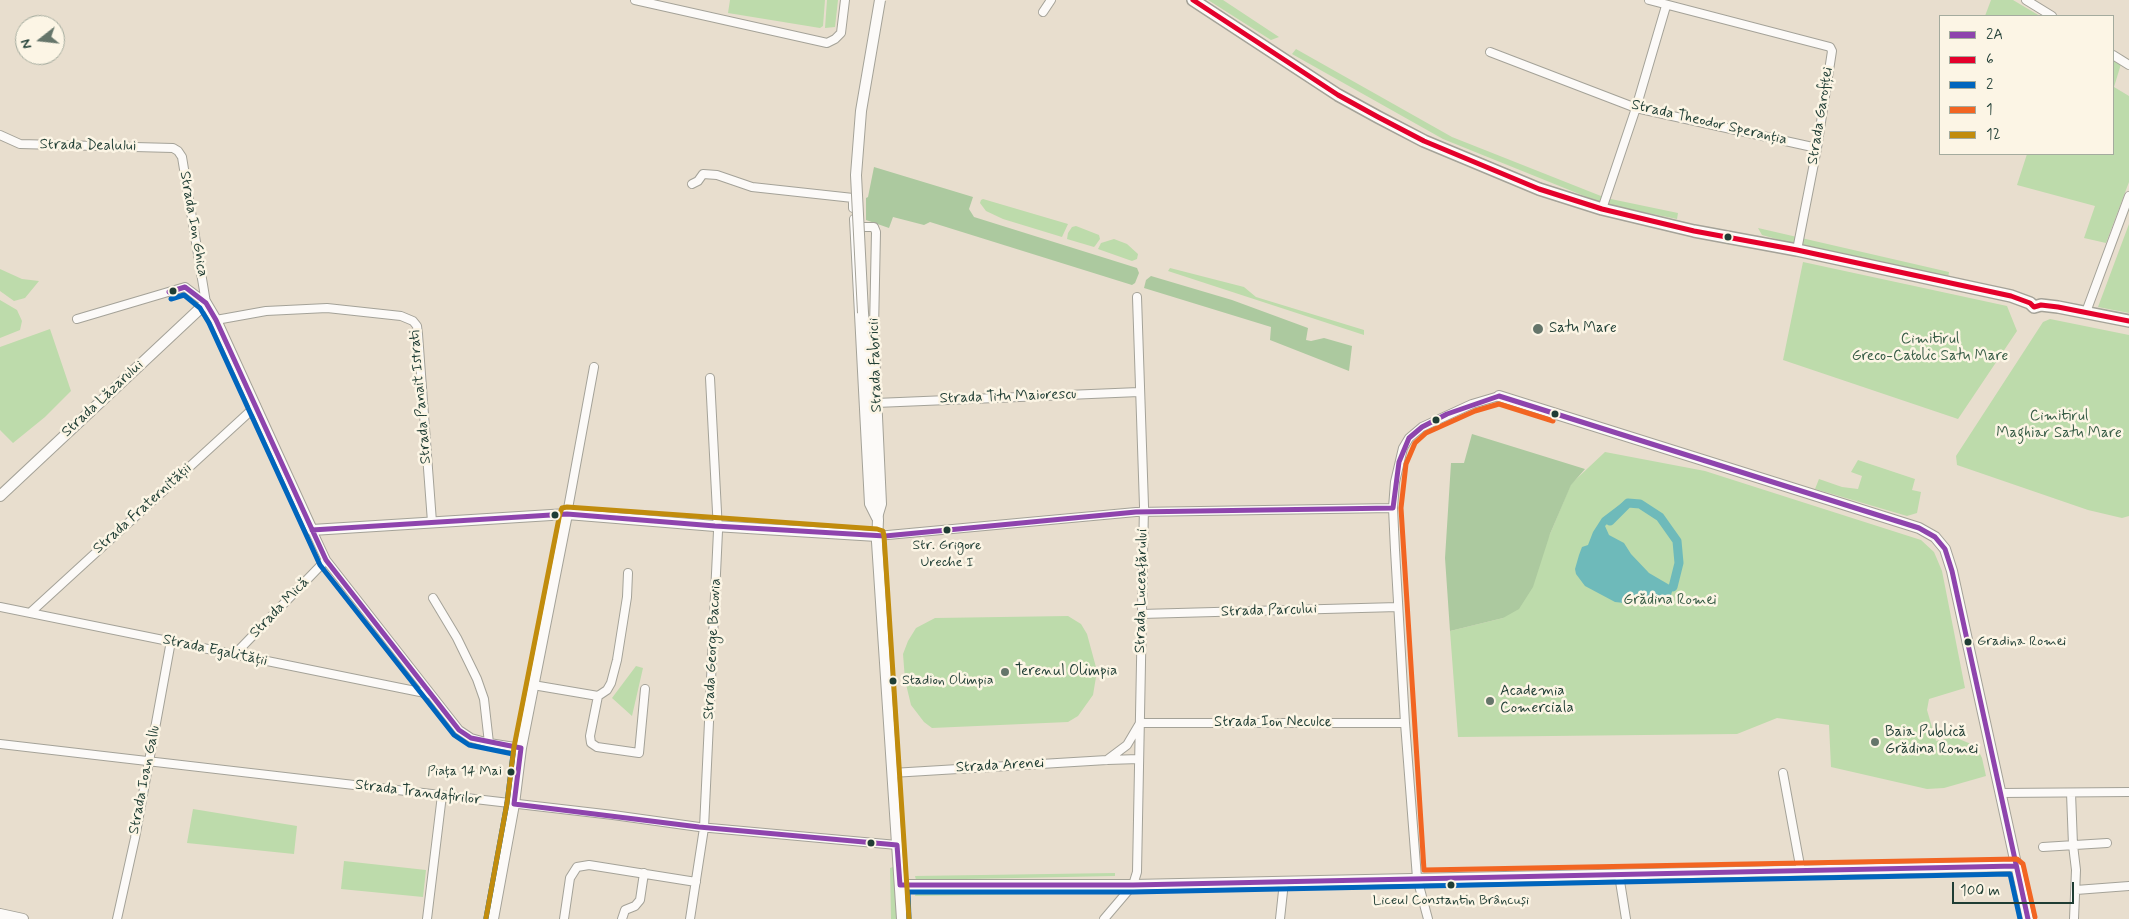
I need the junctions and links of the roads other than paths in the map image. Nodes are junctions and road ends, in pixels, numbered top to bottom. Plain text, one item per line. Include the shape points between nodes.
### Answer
1 (635, 0) edge
2 (845, 0) edge
3 (880, 0) edge
4 (1051, 0) edge
5 (1193, 0) edge
6 (1649, 0) edge
7 (2026, 0) edge
8 (1666, 6) junction
9 (1043, 12) dead end
10 (2050, 15) edge
11 (1490, 52) dead end
12 (2114, 55) edge
13 (2129, 65) edge
14 (1636, 108) junction
15 (0, 135) edge
16 (1817, 148) junction
17 (178, 151) joint
18 (692, 184) dead end
19 (2129, 196) edge
20 (1602, 209) junction
21 (854, 234) junction
22 (1797, 250) junction
23 (1137, 297) dead end
24 (206, 303) junction
25 (2086, 312) junction
26 (77, 319) dead end
27 (216, 320) junction
28 (2129, 321) edge
29 (594, 367) dead end
30 (710, 378) dead end
31 (1139, 392) junction
32 (1499, 396) joint
33 (876, 403) junction
34 (256, 406) junction
35 (0, 496) edge
36 (1394, 508) junction
37 (1144, 512) junction
38 (567, 514) junction
39 (878, 520) junction
40 (432, 522) junction
41 (718, 526) junction
42 (312, 530) junction
43 (877, 536) junction
44 (326, 560) junction
45 (628, 573) dead end
46 (433, 598) dead end
47 (0, 607) edge
48 (1398, 607) junction
49 (30, 612) junction
50 (1141, 614) junction
51 (171, 641) junction
52 (234, 655) junction
53 (533, 685) junction
54 (645, 689) dead end
55 (430, 694) junction
56 (598, 696) junction
57 (1405, 722) junction
58 (1140, 723) junction
59 (489, 743) junction
60 (0, 744) edge
61 (521, 748) junction
62 (1107, 760) junction
63 (1139, 760) junction
64 (149, 761) junction
65 (892, 773) junction
66 (1783, 773) dead end
67 (2129, 792) edge
68 (2000, 793) junction
69 (2071, 794) junction
70 (442, 795) junction
71 (514, 804) junction
72 (704, 828) junction
73 (2107, 843) dead end
74 (897, 845) junction
75 (2073, 845) junction
76 (2043, 847) dead end
77 (2016, 866) junction
78 (1801, 871) junction
79 (644, 873) junction
80 (1619, 875) junction
81 (1417, 878) junction
82 (696, 882) junction
83 (1284, 882) junction
84 (900, 884) junction
85 (1133, 885) junction
86 (2129, 886) edge
87 (2076, 890) junction
88 (0, 914) edge
89 (23, 919) edge
90 (117, 919) edge
91 (426, 919) edge
92 (493, 919) edge
93 (564, 919) edge
94 (622, 919) edge
95 (690, 919) edge
96 (902, 919) edge
97 (1104, 919) edge
98 (1280, 919) edge
99 (1428, 919) edge
100 (1626, 919) edge
101 (2028, 919) edge
102 (2074, 919) edge

1 - 2 street via 827,43 841,33
3 - 39 street, Strada Fabricii, bridge via 861,111 856,175
4 - 9 street
5 - 20 main road via 1338,95 1416,137 1538,189
6 - 8 street, Strada Garofiței
7 - 10 street
8 - 14 street
8 - 16 street, Strada Garofiței via 1830,47
11 - 14 street, Strada Theodor Speranția
12 - 13 street
14 - 16 street, Strada Theodor Speranția
14 - 20 street
15 - 17 street, Strada Dealului via 20,144 173,148
16 - 22 street, Strada Garofiței
17 - 24 street, Strada Ion Ghica via 182,157
18 - 21 street via 703,174 717,175 752,187 853,198
19 - 25 street
20 - 22 main road via 1694,231
21 - 33 street, Strada Fabricii via 861,227 874,227 876,232
21 - 39 street, Strada Fabricii via 869,504
22 - 25 main road
23 - 31 street, Strada Luceafărului
24 - 26 street via 185,287
24 - 27 street, Strada Ion Ghica
24 - 35 street, Strada Lăzarului
25 - 28 main road
27 - 34 street, Strada Ion Ghica
27 - 40 street, Strada Panait Istrati via 266,311 327,308 400,316 413,321 418,334
29 - 38 street
30 - 41 street, Strada George Bacovia
31 - 33 street, Strada Titu Maiorescu
31 - 37 street, Strada Luceafărului
32 - 36 street via 1447,414 1409,438 1399,462
32 - 68 street via 1928,532 1941,543 1950,564
33 - 39 street, Strada Fabricii via 882,504
34 - 42 street, Strada Ion Ghica
34 - 49 street, Strada Fraternității
36 - 37 street
36 - 48 street
37 - 43 street
37 - 50 street, Strada Luceafărului
38 - 40 street
38 - 41 street
38 - 53 street
39 - 43 street, Strada Fabricii
40 - 42 street
41 - 43 street
41 - 72 street, Strada George Bacovia
42 - 44 street, Strada Ion Ghica
43 - 65 street, Strada Fabricii
44 - 52 street, Strada Mică
44 - 55 street, Strada Ion Ghica
45 - 56 street via 612,683
46 - 59 street via 478,679 484,699
47 - 49 street, Strada Egalității
48 - 50 street, Strada Parcului
48 - 57 street
49 - 51 street, Strada Egalității
50 - 58 street, Strada Luceafărului
51 - 52 street, Strada Egalității
51 - 64 street, Strada Ioan Gallu
52 - 55 street, Strada Egalității
53 - 56 street
53 - 61 street
54 - 56 street via 639,753 596,747 591,743
55 - 59 street, Strada Ion Ghica via 459,730 470,738
57 - 58 street, Strada Ion Neculce
57 - 81 street
58 - 62 street via 1127,744
58 - 63 street, Strada Luceafărului
59 - 61 street, Strada Ion Ghica
60 - 64 street, Strada Trandafirilor
61 - 71 street
62 - 63 street, Strada Arenei
62 - 65 street, Strada Arenei
63 - 85 street, Strada Luceafărului via 1137,872
64 - 70 street, Strada Trandafirilor
64 - 90 street, Strada Ioan Gallu
65 - 74 street, Strada Fabricii
66 - 78 street
67 - 69 street
68 - 69 street
68 - 77 street
69 - 75 street
70 - 71 street, Strada Trandafirilor
70 - 91 street
71 - 72 street, Strada Trandafirilor
71 - 92 street
72 - 74 street, Strada Trandafirilor
72 - 82 street, Strada George Bacovia
73 - 75 street
74 - 84 street, Strada Fabricii
75 - 76 street
75 - 87 street
77 - 78 street
77 - 101 street
78 - 80 street
79 - 82 street
79 - 93 street via 589,865 577,867 570,878
79 - 94 street via 640,900 625,910
80 - 81 street
80 - 100 street
81 - 83 street
81 - 99 street
82 - 95 street, Strada George Bacovia
83 - 85 street
83 - 98 street
84 - 85 street
84 - 96 street, Strada Fabricii
85 - 97 street
86 - 87 street
87 - 102 street
88 - 89 street

